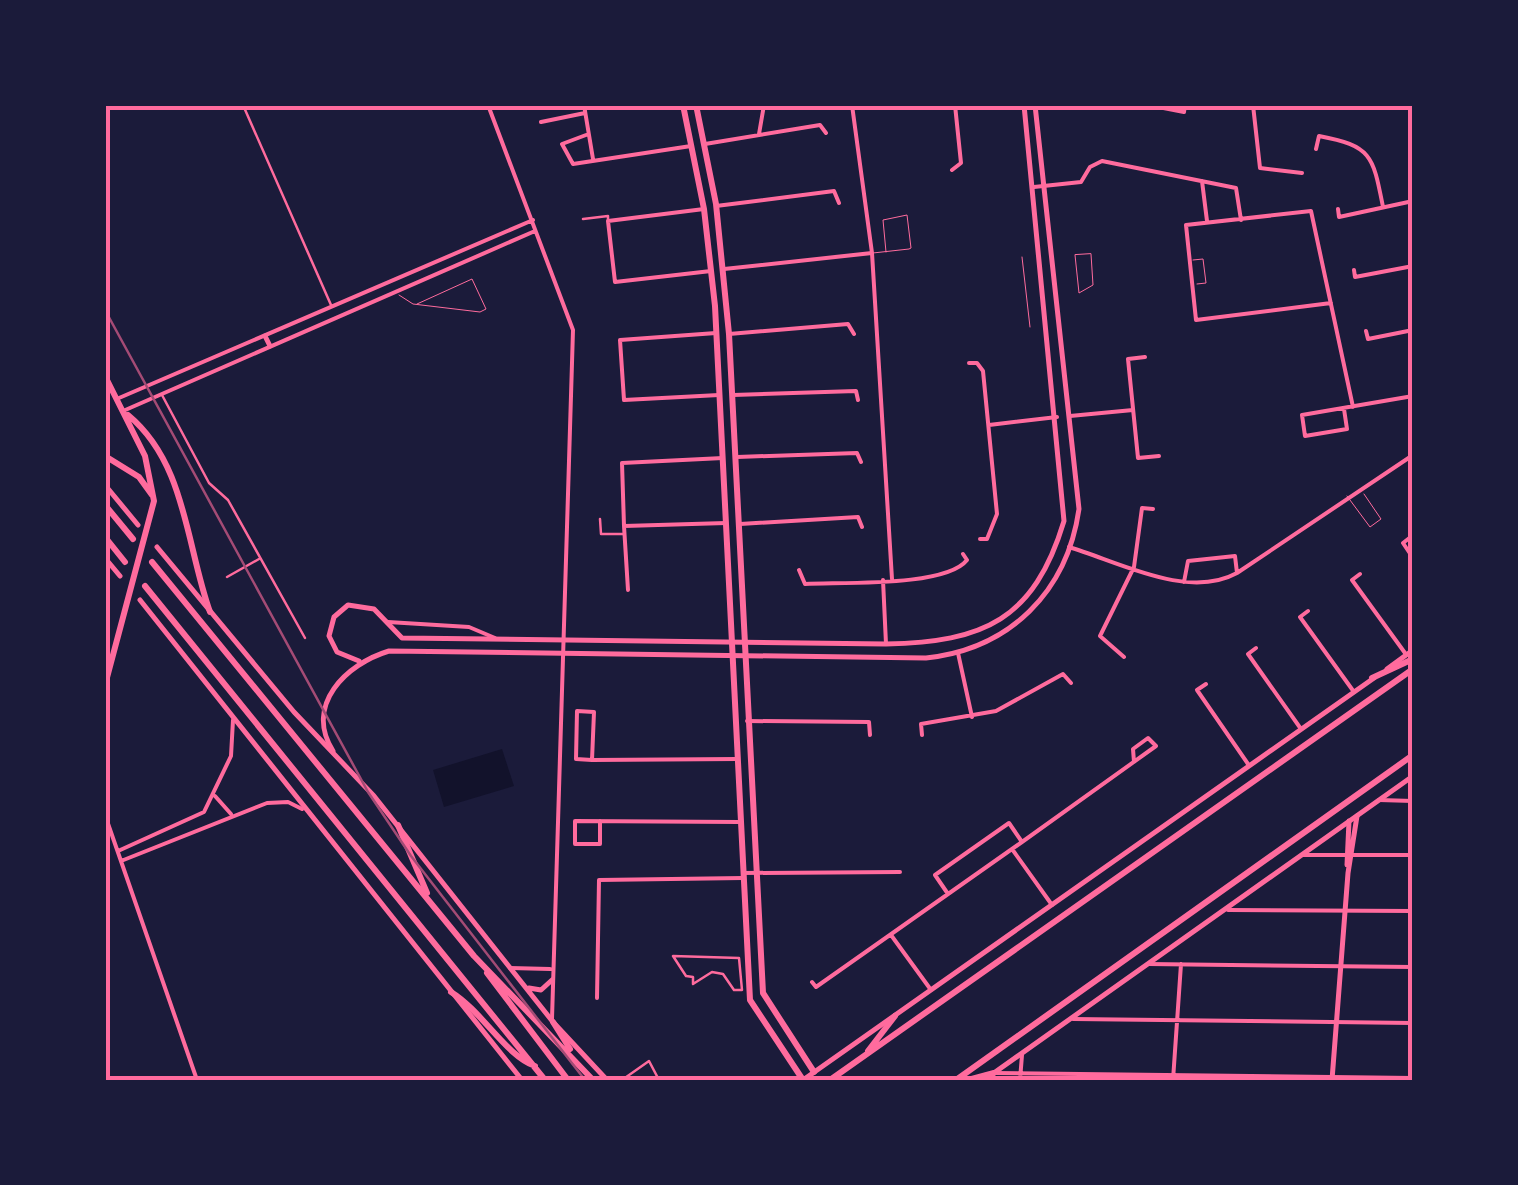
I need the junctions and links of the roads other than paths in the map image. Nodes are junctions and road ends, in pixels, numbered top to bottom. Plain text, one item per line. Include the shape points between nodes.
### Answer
1 (243, 105) edge
2 (488, 105) edge
3 (584, 105) edge
4 (683, 105) edge
5 (696, 105) edge
6 (764, 105) edge
7 (852, 105) edge
8 (955, 105) edge
9 (1024, 105) edge
10 (1035, 105) edge
11 (1148, 105) edge
12 (1185, 105) edge
13 (1253, 105) edge
14 (585, 112) junction
15 (540, 122) dead end
16 (826, 133) dead end
17 (759, 134) junction
18 (586, 135) junction
19 (1038, 138) junction
20 (1028, 139) junction
21 (704, 144) junction
22 (692, 146) junction
23 (1316, 149) dead end
24 (593, 161) junction
25 (952, 170) dead end
26 (1302, 173) dead end
27 (1202, 181) junction
28 (1043, 186) junction
29 (1034, 187) junction
30 (1413, 201) edge
31 (840, 203) dead end
32 (716, 206) junction
33 (1384, 207) junction
34 (704, 209) junction
35 (1338, 209) dead end
36 (584, 218) dead end
37 (532, 220) junction
38 (1242, 220) junction
39 (608, 221) junction
40 (1208, 223) junction
41 (536, 230) junction
42 (886, 252) junction
43 (872, 253) junction
44 (1022, 257) dead end
45 (1190, 261) junction
46 (1413, 266) edge
47 (724, 269) junction
48 (1354, 270) dead end
49 (712, 271) junction
50 (1192, 284) junction
51 (395, 291) junction
52 (1079, 293) joint
53 (1068, 298) dead end
54 (1046, 302) junction
55 (1057, 302) junction
56 (1330, 303) junction
57 (417, 304) junction
58 (332, 306) junction
59 (1030, 327) dead end
60 (1413, 330) edge
61 (1366, 331) dead end
62 (716, 333) junction
63 (729, 334) junction
64 (854, 334) dead end
65 (265, 336) junction
66 (270, 346) junction
67 (1145, 357) dead end
68 (969, 363) dead end
69 (1064, 367) junction
70 (1052, 368) junction
71 (105, 376) edge
72 (161, 394) junction
73 (720, 395) junction
74 (733, 395) junction
75 (1413, 396) edge
76 (117, 399) junction
77 (858, 400) dead end
78 (1353, 407) junction
79 (1344, 409) junction
80 (1132, 410) junction
81 (123, 411) junction
82 (1070, 416) junction
83 (1057, 417) junction
84 (988, 425) junction
85 (722, 432) junction
86 (734, 432) junction
87 (105, 456) edge
88 (1159, 456) dead end
89 (1413, 456) edge
90 (735, 457) junction
91 (723, 458) junction
92 (862, 462) dead end
93 (105, 484) edge
94 (1079, 491) junction
95 (1065, 492) junction
96 (1362, 492) junction
97 (1347, 496) junction
98 (154, 501) junction
99 (105, 505) edge
100 (1154, 508) dead end
101 (600, 520) dead end
102 (726, 524) junction
103 (740, 524) junction
104 (138, 525) dead end
105 (624, 526) junction
106 (862, 527) dead end
107 (624, 534) junction
108 (1412, 536) edge
109 (105, 537) edge
110 (980, 538) dead end
111 (133, 539) dead end
112 (1069, 547) junction
113 (157, 548) dead end
114 (963, 554) dead end
115 (105, 558) edge
116 (261, 558) junction
117 (1413, 558) edge
118 (125, 562) dead end
119 (152, 562) dead end
120 (1134, 567) junction
121 (799, 570) dead end
122 (1238, 572) junction
123 (1360, 574) dead end
124 (120, 576) dead end
125 (227, 577) dead end
126 (883, 580) junction
127 (892, 580) junction
128 (1184, 582) junction
129 (144, 586) dead end
130 (628, 590) dead end
131 (140, 600) dead end
132 (1023, 602) junction
133 (1308, 610) dead end
134 (210, 612) junction
135 (1032, 612) junction
136 (388, 622) junction
137 (304, 638) dead end
138 (500, 640) junction
139 (563, 640) junction
140 (731, 642) junction
141 (744, 642) junction
142 (886, 644) junction
143 (927, 644) junction
144 (1256, 648) dead end
145 (563, 650) junction
146 (1413, 650) edge
147 (958, 653) junction
148 (732, 655) junction
149 (744, 655) junction
150 (1124, 657) dead end
151 (1410, 657) edge
152 (926, 658) junction
153 (367, 659) junction
154 (1413, 669) edge
155 (1372, 678) joint
156 (1070, 684) dead end
157 (1206, 684) dead end
158 (105, 685) edge
159 (1354, 692) junction
160 (232, 715) junction
161 (972, 718) junction
162 (747, 721) junction
163 (1300, 730) junction
164 (870, 735) dead end
165 (922, 735) dead end
166 (334, 750) junction
167 (1411, 757) edge
168 (737, 759) junction
169 (592, 760) junction
170 (1134, 762) junction
171 (1250, 766) junction
172 (1413, 776) edge
173 (751, 788) junction
174 (739, 789) junction
175 (214, 791) junction
176 (1379, 800) junction
177 (1413, 801) edge
178 (302, 809) junction
179 (105, 815) edge
180 (234, 815) junction
181 (1357, 816) junction
182 (600, 821) junction
183 (1350, 821) junction
184 (741, 822) junction
185 (398, 825) junction
186 (1022, 842) junction
187 (1012, 849) junction
188 (118, 851) junction
189 (1349, 854) junction
190 (1302, 855) junction
191 (1413, 856) edge
192 (121, 861) junction
193 (900, 872) dead end
194 (757, 873) junction
195 (743, 876) junction
196 (948, 894) junction
197 (431, 903) junction
198 (1052, 905) junction
199 (1224, 910) junction
200 (1345, 910) junction
201 (1413, 912) edge
202 (891, 935) junction
203 (474, 956) junction
204 (739, 958) joint
205 (1148, 964) junction
206 (1182, 964) junction
207 (1341, 966) junction
208 (1413, 967) edge
209 (510, 968) junction
210 (552, 969) junction
211 (552, 980) junction
212 (812, 982) dead end
213 (526, 987) junction
214 (931, 990) junction
215 (451, 992) junction
216 (597, 998) dead end
217 (895, 1016) junction
218 (1071, 1018) junction
219 (1178, 1019) junction
220 (1336, 1021) junction
221 (553, 1022) junction
222 (1413, 1022) edge
223 (1022, 1053) junction
224 (864, 1056) junction
225 (578, 1062) junction
226 (536, 1066) junction
227 (814, 1072) junction
228 (1021, 1072) junction
229 (994, 1073) junction
230 (1173, 1077) edge
231 (1332, 1078) edge
232 (1413, 1078) edge
233 (197, 1080) edge
234 (522, 1080) edge
235 (542, 1080) edge
236 (568, 1080) edge
237 (593, 1080) edge
238 (607, 1080) edge
239 (622, 1080) edge
240 (659, 1080) edge
241 (803, 1080) edge
242 (830, 1080) edge
243 (956, 1080) edge
244 (968, 1080) edge
245 (984, 1080) edge
246 (1020, 1080) edge

1 - 58 street
2 - 37 street
3 - 14 street
4 - 22 main road
5 - 21 main road
6 - 17 street
7 - 43 street
8 - 25 street via 960,163
9 - 20 street
10 - 19 street
11 - 12 street via 1184,112
13 - 26 street via 1260,168
14 - 15 street
14 - 18 street
16 - 17 street via 820,124
17 - 21 street
18 - 24 street
18 - 24 street via 566,139 562,147 572,164
19 - 20 street
19 - 28 street
20 - 29 street
21 - 32 main road
22 - 24 street
22 - 34 main road
23 - 33 street via 1319,136 1362,148
27 - 28 street via 1102,161 1081,182
27 - 38 street via 1236,188
27 - 40 street
28 - 29 street
28 - 55 street
29 - 54 street
30 - 33 street
31 - 32 street via 834,191
32 - 47 main road
33 - 35 street via 1339,216
34 - 39 street
34 - 49 main road
36 - 39 street
37 - 41 street
37 - 58 street
38 - 40 street
38 - 56 street via 1311,211
39 - 49 street via 615,282
40 - 45 street via 1186,226
41 - 51 street
41 - 139 street via 573,330
42 - 42 lane via 913,246 907,215 883,220
42 - 43 lane
43 - 47 street
43 - 127 street
44 - 59 lane
45 - 50 street
45 - 50 lane via 1203,259 1205,270 1206,283
46 - 48 street via 1355,277
47 - 63 main road
49 - 62 main road
50 - 56 street via 1196,320
51 - 57 lane
51 - 66 street
52 - 52 lane via 1094,286 1091,254 1076,254
53 - 55 lane
54 - 55 lane
54 - 70 street
55 - 69 street
56 - 78 street
57 - 57 lane via 472,279 486,309 480,312
58 - 65 street
60 - 61 street via 1368,340
62 - 73 main road
62 - 73 street via 620,340 624,400
63 - 64 street via 848,324
63 - 74 main road
65 - 66 street
65 - 76 street
66 - 72 street
67 - 80 street via 1128,359
68 - 84 street via 983,370
69 - 70 street
69 - 82 street
70 - 83 street
71 - 76 main road
72 - 81 street
72 - 116 street via 209,483 228,500
73 - 85 main road
74 - 77 street via 856,391
74 - 86 main road
75 - 78 street
76 - 81 main road
78 - 79 street
79 - 79 street via 1347,429 1305,436 1302,415
80 - 82 street
80 - 88 street via 1138,458
81 - 98 main road via 150,468
81 - 134 main road via 148,434 169,470
82 - 94 street
83 - 84 street
83 - 95 street
84 - 110 street via 997,514 992,533
85 - 86 main road
85 - 91 main road
86 - 90 main road
87 - 98 main road via 138,477
89 - 96 street
90 - 92 street via 857,453
90 - 103 main road
91 - 102 main road
91 - 105 street via 622,463
93 - 104 street
94 - 95 street
94 - 112 street
95 - 132 street via 1052,558
96 - 97 street
96 - 97 lane via 1381,519 1370,527
97 - 122 street
98 - 158 main road
99 - 111 main road
100 - 120 street via 1142,508
101 - 107 street via 601,534
102 - 105 street
102 - 140 main road
103 - 106 street via 858,517
103 - 141 main road
105 - 107 street
107 - 130 street
108 - 117 street via 1402,544
109 - 118 main road
112 - 120 street
112 - 135 street
113 - 134 street
114 - 127 street via 966,562 948,574
115 - 124 street
116 - 125 street
116 - 137 street
119 - 197 main road
120 - 128 street
120 - 150 street via 1100,636
121 - 126 street via 806,584
122 - 128 street via 1212,582
122 - 128 street via 1235,556 1188,561
123 - 151 street via 1352,580
126 - 127 street
126 - 142 street
129 - 226 main road
131 - 160 street
132 - 135 street
132 - 143 street via 986,629
133 - 159 street via 1300,617
134 - 166 street
135 - 147 street via 1002,635
136 - 138 street via 469,628
136 - 138 street via 402,638
136 - 153 street via 360,604 334,617 333,648 348,659
138 - 139 street
139 - 140 street
139 - 145 street
140 - 141 street
140 - 148 main road
141 - 142 street
141 - 149 main road
142 - 143 street
143 - 152 street
144 - 163 street via 1248,654
145 - 148 street
145 - 153 street via 409,649
145 - 210 street
146 - 151 street
147 - 152 street
147 - 161 street
148 - 149 street
148 - 168 main road
149 - 152 street
149 - 162 main road
151 - 155 main road
153 - 166 street via 343,676 326,705 322,726
154 - 224 main road
155 - 159 street
156 - 161 street via 1063,674 1025,699
157 - 171 street via 1197,690
159 - 163 street
160 - 175 street via 231,756
160 - 178 street
161 - 165 street via 921,724
162 - 164 street via 869,722
162 - 173 main road
163 - 171 street
166 - 185 street
167 - 243 main road
168 - 169 street
168 - 174 main road
169 - 169 street via 594,712 578,711 576,759
170 - 170 street via 1133,749 1148,738 1156,746
170 - 186 street
171 - 198 street
172 - 176 street
173 - 174 main road
173 - 194 main road
174 - 184 main road
175 - 180 street via 219,805
175 - 188 street via 199,816
176 - 177 street
176 - 181 street
178 - 180 street via 277,801
178 - 215 street
179 - 188 street
180 - 192 street
181 - 183 street
181 - 189 street
182 - 182 street via 600,844 575,844 575,821
182 - 184 street
183 - 189 street
183 - 190 street
184 - 195 main road
185 - 197 main road
185 - 209 street
186 - 187 street
186 - 196 street via 1009,824 935,875
187 - 196 street
187 - 198 street
188 - 192 street
189 - 190 street
189 - 191 street
189 - 200 street
190 - 199 street
192 - 233 street
193 - 194 street
194 - 195 street
194 - 227 main road via 764,998
195 - 216 street via 599,880
195 - 241 main road via 751,1006
196 - 202 street
197 - 203 main road
198 - 214 street
199 - 200 street
199 - 205 street
200 - 201 street
200 - 207 street
202 - 212 street via 816,987
202 - 214 street
203 - 225 main road
203 - 236 main road
204 - 204 street via 701,956 673,956 694,984 712,972 742,990
205 - 206 street
205 - 218 street
206 - 207 street
206 - 219 street
207 - 208 street
207 - 220 street
209 - 210 street
209 - 213 street
210 - 211 street
211 - 213 street via 541,990
211 - 221 street
213 - 221 street
214 - 217 street
215 - 226 main road via 522,1062
215 - 234 street
217 - 224 main road
217 - 227 street
218 - 219 street
218 - 223 street
219 - 220 street
219 - 230 street
220 - 222 street
220 - 231 street
221 - 225 main road
221 - 238 street
223 - 228 street
223 - 229 street
224 - 242 main road
225 - 237 main road
226 - 235 main road
227 - 241 street
228 - 229 street
228 - 230 street
228 - 246 street
229 - 244 main road
229 - 245 street
230 - 231 street
231 - 232 street
239 - 240 street via 649,1061

